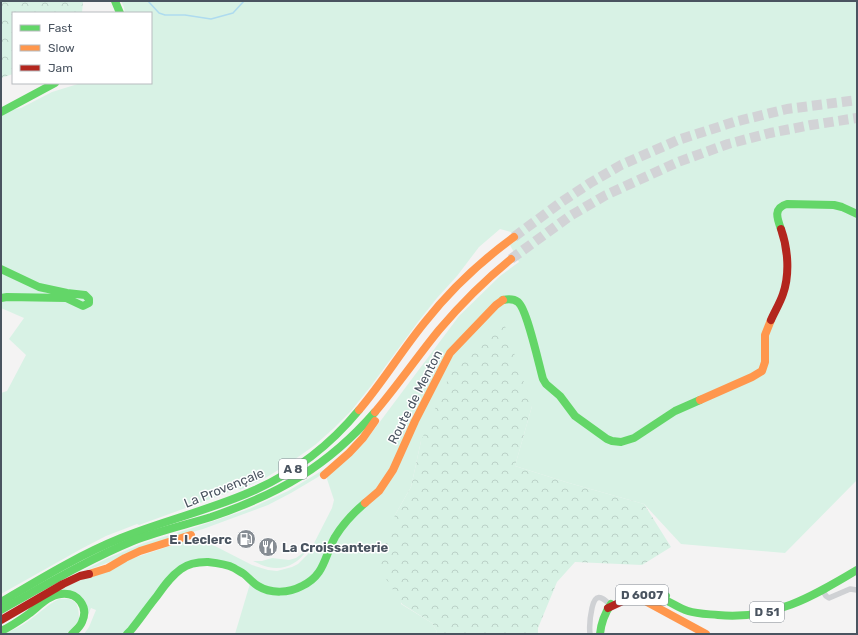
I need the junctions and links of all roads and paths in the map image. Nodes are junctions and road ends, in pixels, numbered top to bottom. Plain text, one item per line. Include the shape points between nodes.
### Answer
1 (115, 1) edge
2 (120, 12) edge
3 (53, 84) edge
4 (1, 112) edge
5 (857, 214) edge
6 (514, 237) tunnel mouth
7 (511, 259) tunnel mouth
8 (1, 269) edge
9 (1, 298) edge
10 (410, 368) junction
11 (324, 475) dead end
12 (191, 535) dead end
13 (857, 570) edge
14 (857, 590) edge
15 (823, 591) junction
16 (652, 600) junction
17 (1, 602) edge
18 (610, 607) junction
19 (1, 610) edge
20 (1, 620) edge
21 (1, 630) edge
22 (72, 634) edge
23 (127, 634) edge
24 (590, 634) edge
25 (600, 634) edge
26 (706, 634) edge

1 - 2 main road
3 - 4 main road
5 - 23 main road, Route de Menton via 834,205 787,204 778,209 777,216 785,244 787,276 785,289 767,328 763,369 748,379 693,402 634,438 621,442 607,439 575,416 560,396 546,384 521,304 512,299 502,300 450,352 393,470 378,491 354,512 341,528 326,562 311,581 301,587 278,592 258,586 232,568 198,562 188,565 172,576
6 - 17 main road, La Provençale / A 8 via 457,286 425,322 361,408 330,441 296,467 238,498 103,546
7 - 10 main road, La Provençale / A 8 via 479,286 454,312
8 - 9 main road via 39,287 85,295 89,303 83,306 66,298
10 - 11 main road via 363,438
10 - 19 main road, La Provençale / A 8 via 352,438 323,462 294,481 241,506 103,554
12 - 20 main road via 132,554 114,566 74,578
13 - 15 main road, D 51
14 - 15 street via 850,589 829,598
15 - 16 main road, D 51 via 804,601 772,612 740,616 688,611 660,598
16 - 18 main road, D 6007 via 625,600
16 - 18 main road, D 6007 via 640,595 626,597 615,601
16 - 26 main road, D 6007
18 - 24 street via 602,598 595,599 590,619
18 - 25 main road, D 6007 via 602,619
21 - 22 main road via 17,622 50,598 64,594 72,595 79,600 85,614 80,628

